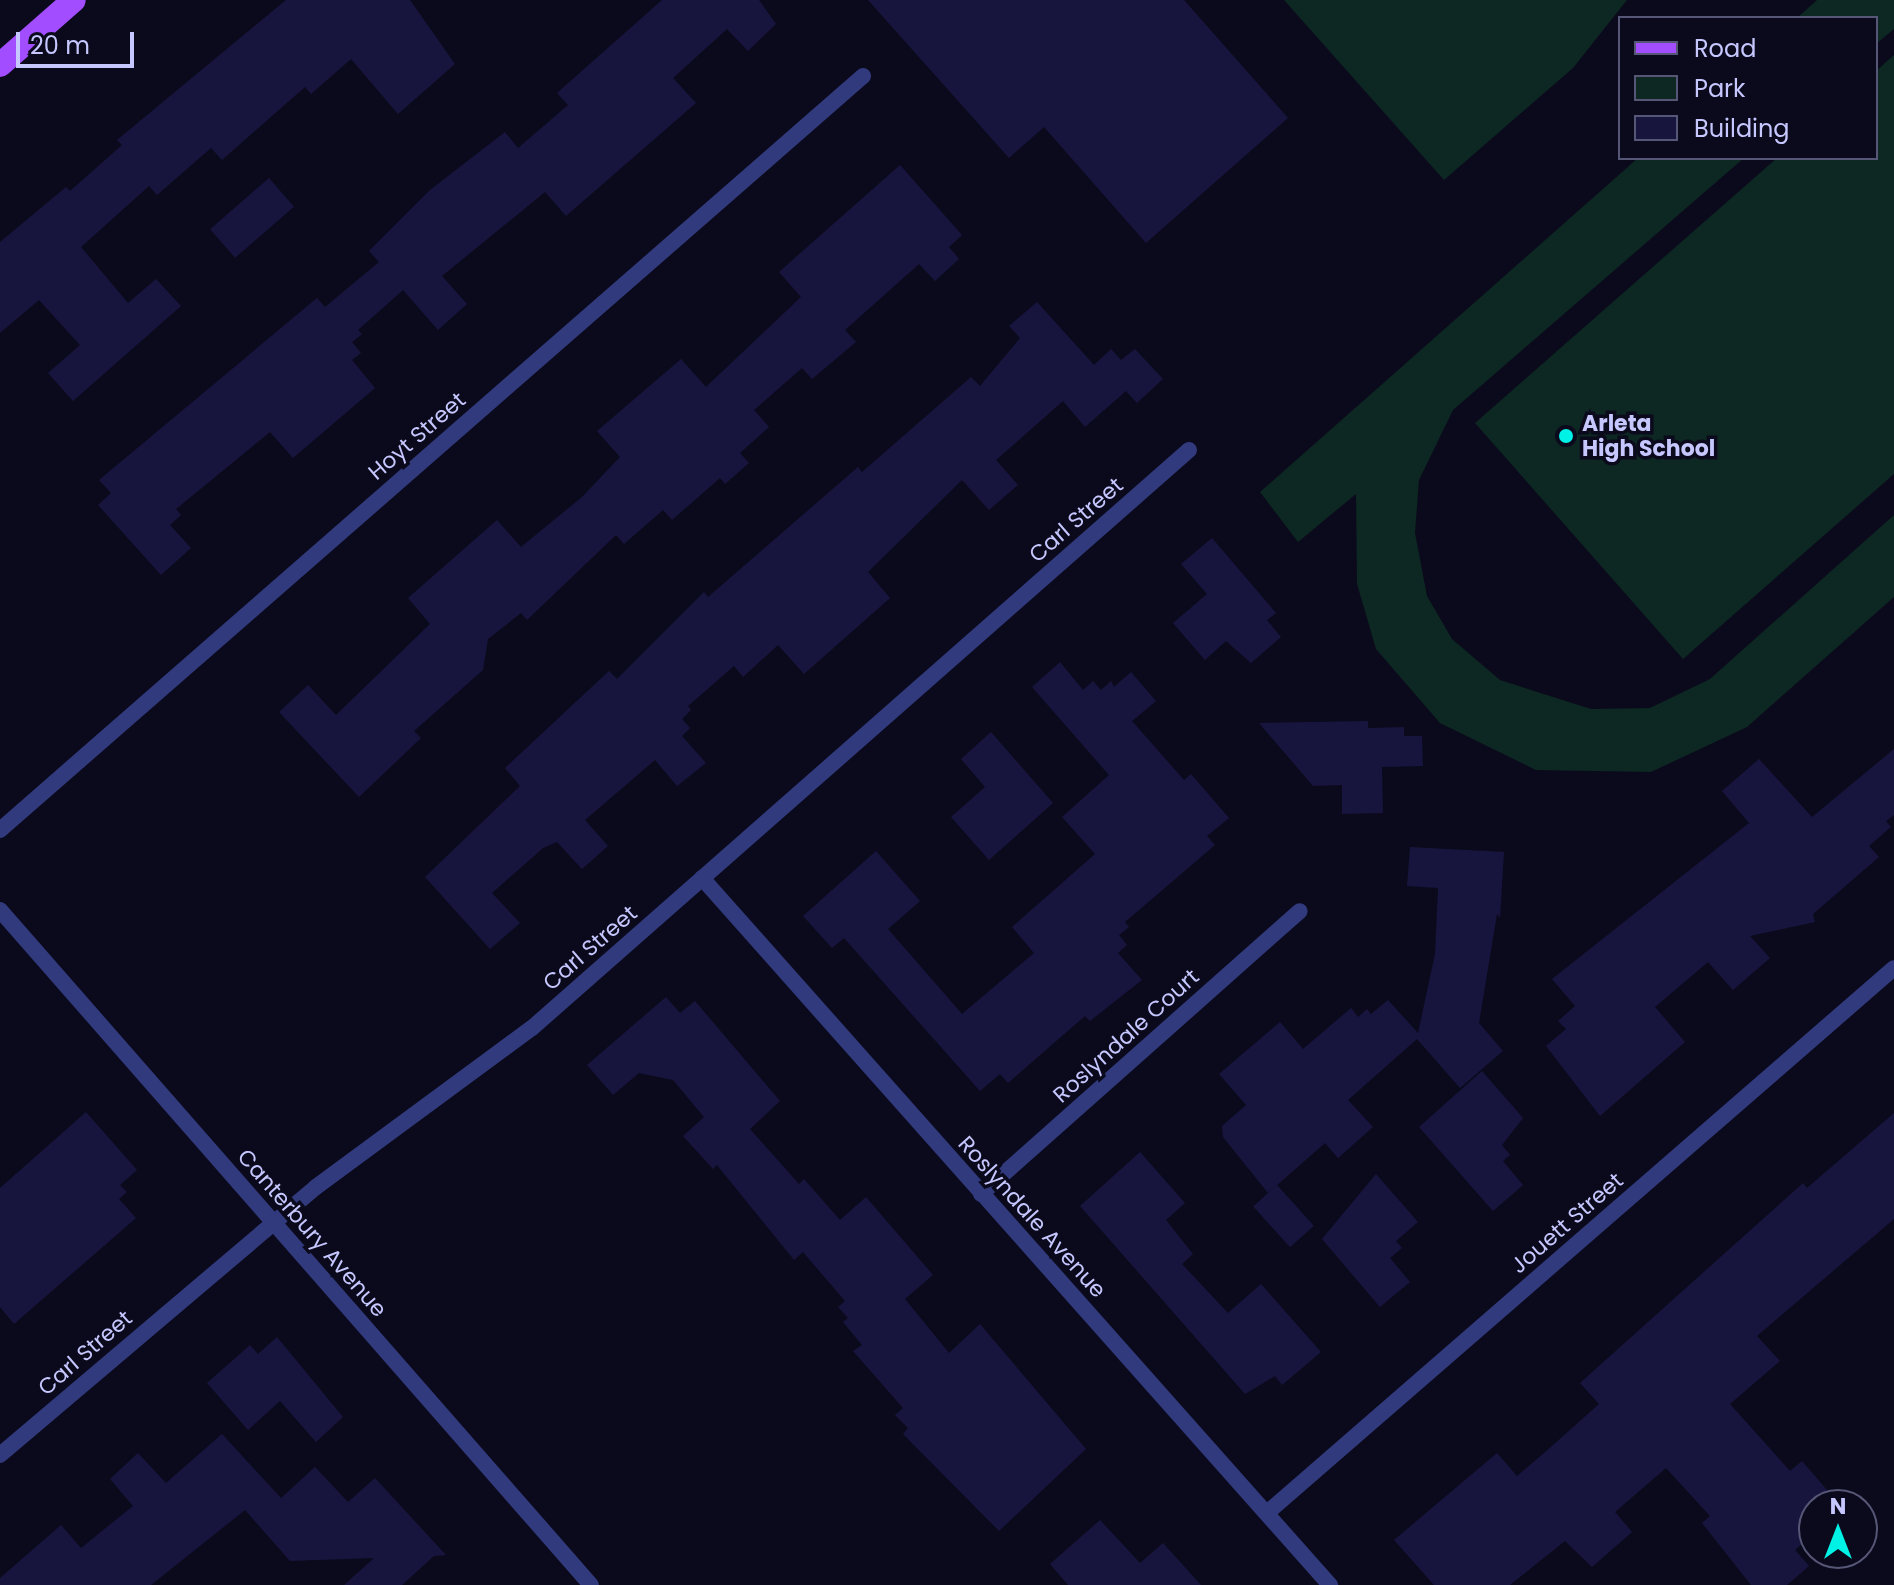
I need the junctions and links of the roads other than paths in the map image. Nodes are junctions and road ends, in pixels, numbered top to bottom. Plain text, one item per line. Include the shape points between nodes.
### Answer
1 (74, 0) edge
2 (0, 65) edge
3 (863, 76) dead end
4 (1189, 450) dead end
5 (0, 830) edge
6 (702, 878) junction
7 (0, 910) edge
8 (1300, 911) dead end
9 (1894, 968) edge
10 (981, 1194) junction
11 (273, 1222) junction
12 (0, 1455) edge
13 (1268, 1512) junction
14 (591, 1585) edge
15 (1330, 1585) edge

1 - 2 main road
3 - 5 street, Hoyt Street
4 - 6 street, Carl Street
6 - 10 street, Roslyndale Avenue
6 - 11 street, Carl Street via 532,1028
7 - 11 street, Canterbury Avenue
8 - 10 street, Roslyndale Court
9 - 13 street, Jouett Street
10 - 13 street, Roslyndale Avenue
11 - 12 street, Carl Street
11 - 14 street, Canterbury Avenue
13 - 15 street, Roslyndale Avenue

